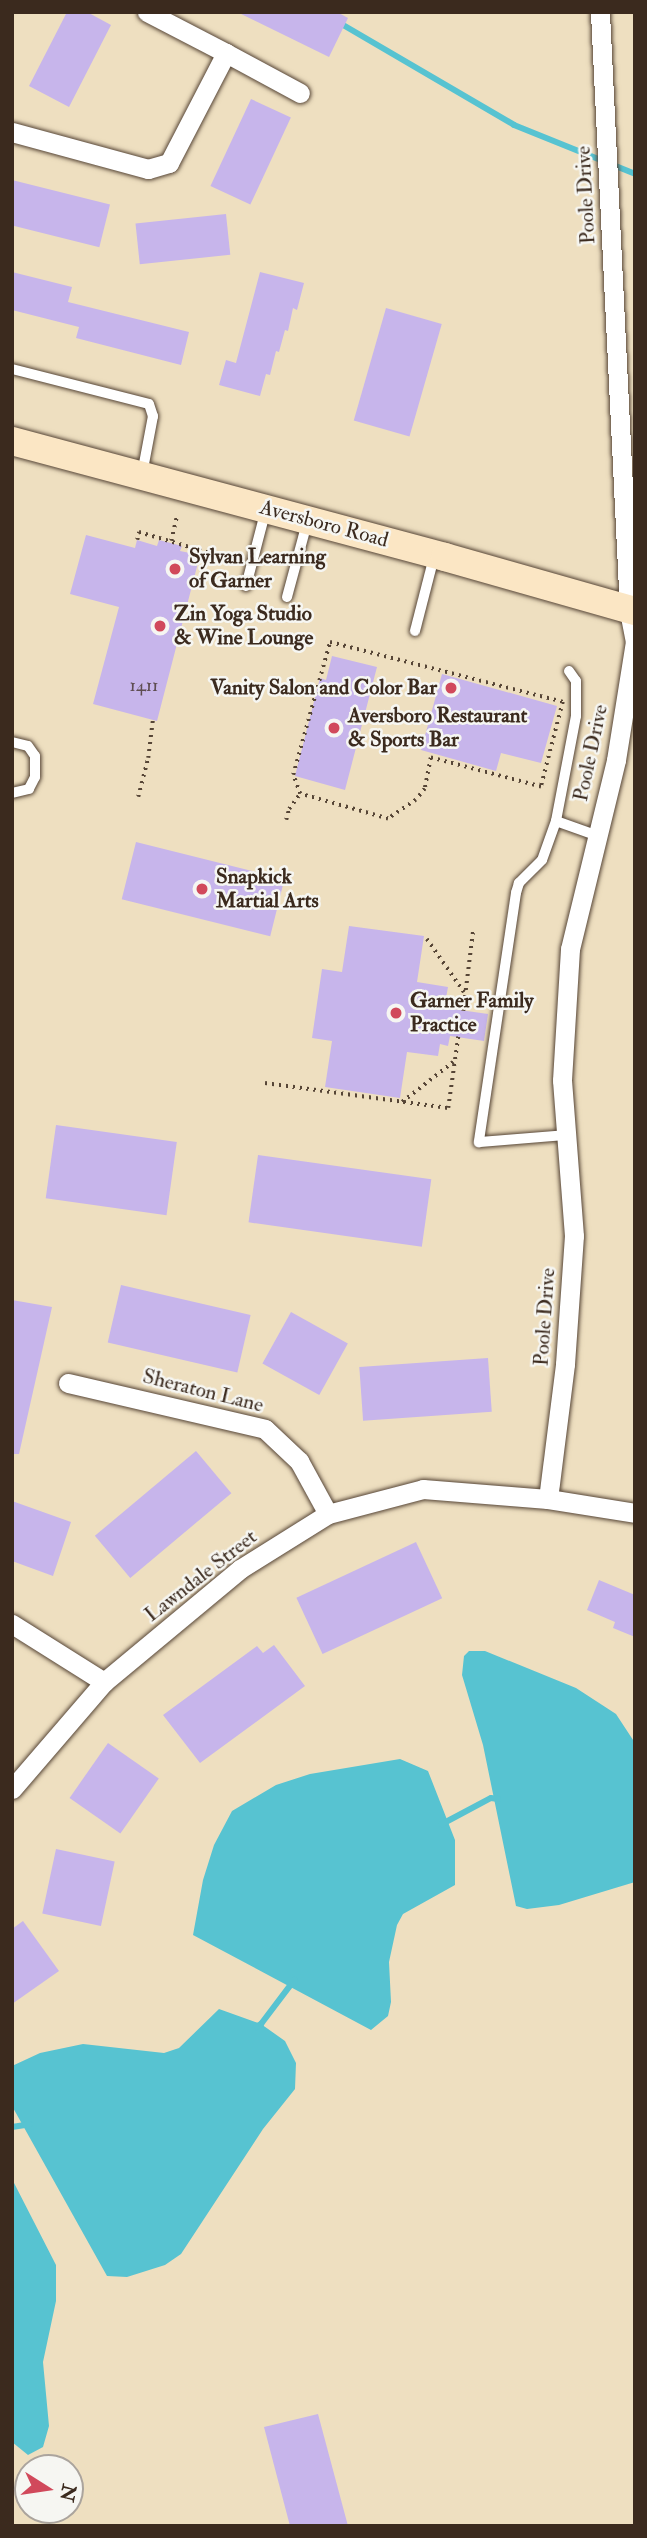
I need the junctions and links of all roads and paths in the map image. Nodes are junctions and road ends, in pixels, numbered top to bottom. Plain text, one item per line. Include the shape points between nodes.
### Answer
1 (148, 12) edge
2 (600, 12) edge
3 (226, 53) junction
4 (300, 93) dead end
5 (12, 132) edge
6 (12, 369) edge
7 (12, 441) edge
8 (142, 477) junction
9 (629, 486) edge
10 (266, 509) junction
11 (177, 516) dead end
12 (307, 520) junction
13 (137, 540) dead end
14 (171, 541) junction
15 (434, 554) junction
16 (220, 556) dead end
17 (246, 586) dead end
18 (287, 597) dead end
19 (632, 610) edge
20 (415, 631) dead end
21 (569, 671) dead end
22 (153, 720) dead end
23 (12, 742) edge
24 (625, 762) edge
25 (12, 793) edge
26 (300, 794) junction
27 (138, 797) dead end
28 (286, 820) dead end
29 (556, 821) junction
30 (596, 835) junction
31 (472, 929) dead end
32 (427, 939) dead end
33 (465, 993) junction
34 (463, 1011) dead end
35 (458, 1037) dead end
36 (455, 1061) junction
37 (265, 1083) dead end
38 (402, 1102) junction
39 (566, 1135) junction
40 (68, 1383) dead end
41 (548, 1499) junction
42 (635, 1513) edge
43 (328, 1514) junction
44 (12, 1624) edge
45 (104, 1682) junction
46 (12, 1789) edge

1 - 3 street
2 - 9 street, Poole Drive
3 - 4 street
3 - 5 street via 169,163 148,169
6 - 8 lane via 149,404 153,416
7 - 8 street, Aversboro Road
8 - 10 street, Aversboro Road
9 - 19 street, Poole Drive
10 - 12 street, Aversboro Road
10 - 17 lane
11 - 14 path
12 - 15 street, Aversboro Road
12 - 18 lane
13 - 14 path via 139,532
14 - 16 path
15 - 19 street, Aversboro Road
15 - 20 lane
19 - 24 street, Poole Drive via 635,642
21 - 29 lane via 576,681 576,716
22 - 27 path
23 - 25 lane via 28,746 35,756 35,777 29,789
24 - 30 street, Poole Drive
26 - 26 path via 293,775 330,642 563,702 541,787 431,758 425,789 388,819
26 - 28 path
29 - 30 lane
29 - 39 lane via 542,860 519,883 516,893 479,1142
30 - 39 street, Poole Drive via 570,949 562,1080
31 - 33 path
32 - 33 path
33 - 34 path
35 - 36 path
36 - 38 path
36 - 38 path via 448,1108
37 - 38 path
39 - 41 street, Poole Drive via 574,1236 565,1364
40 - 43 street, Sheraton Lane via 264,1429 299,1461
41 - 42 street, Lawndale Street
41 - 43 street, Lawndale Street via 423,1489
43 - 45 street, Lawndale Street via 240,1569
44 - 45 street
45 - 46 street, Lawndale Street

